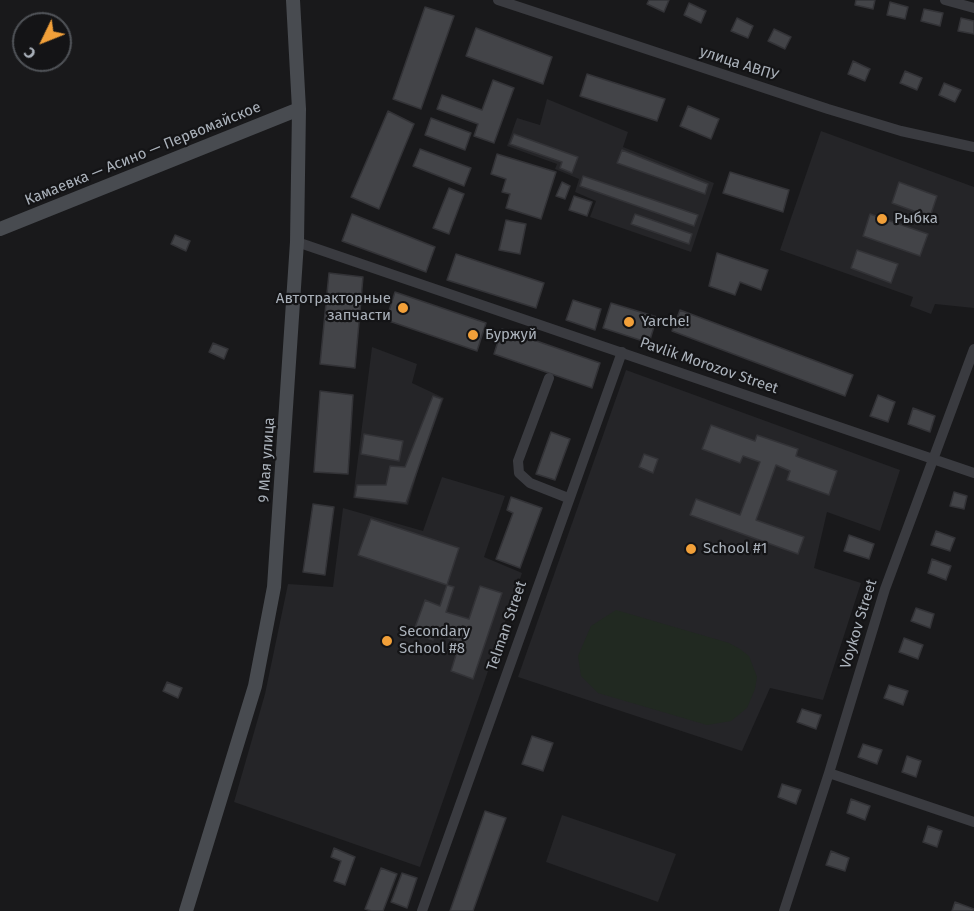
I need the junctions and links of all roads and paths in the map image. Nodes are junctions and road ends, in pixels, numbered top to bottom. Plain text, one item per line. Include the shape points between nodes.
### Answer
1 (294, 0) edge
2 (498, 0) edge
3 (945, 0) edge
4 (974, 8) edge
5 (299, 109) junction
6 (974, 147) edge
7 (0, 229) edge
8 (297, 242) junction
9 (974, 349) edge
10 (622, 352) junction
11 (549, 378) dead end
12 (934, 461) junction
13 (974, 473) edge
14 (568, 498) junction
15 (829, 773) junction
16 (974, 822) edge
17 (186, 911) edge
18 (422, 911) edge
19 (784, 911) edge

1 - 5 main road, 9 Мая улица
2 - 6 street, улица АВПУ via 828,109
3 - 4 street
5 - 7 main road, Камаевка — Асино — Первомайское
5 - 8 main road, 9 Мая улица
8 - 10 street, Pavlik Morozov Street
8 - 17 main road, 9 Мая улица via 274,587 255,686
9 - 12 street, Voykov Street
10 - 12 street, Pavlik Morozov Street
10 - 14 street, Telman Street
11 - 14 street via 518,461 519,473 530,483
12 - 13 street, Pavlik Morozov Street
12 - 15 street, Voykov Street via 885,589
14 - 18 street, Telman Street
15 - 16 street
15 - 19 street, Voykov Street

